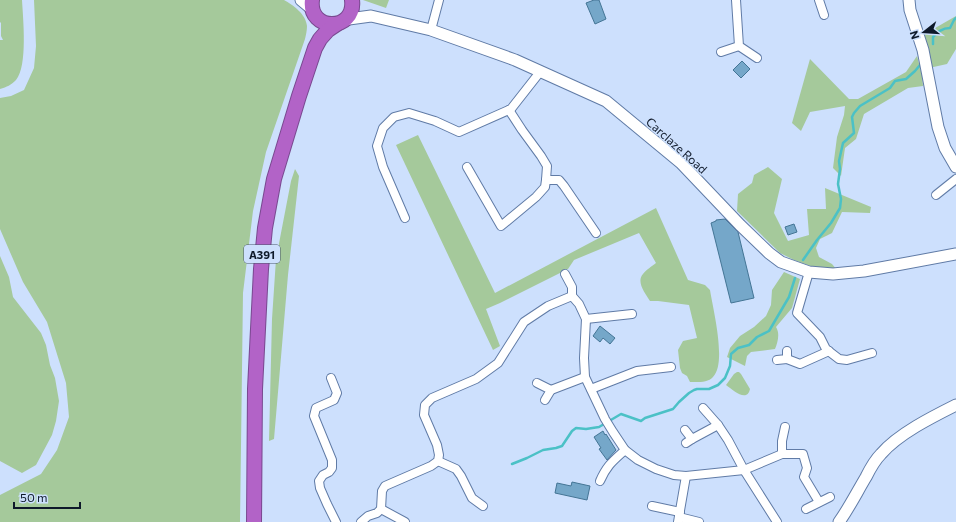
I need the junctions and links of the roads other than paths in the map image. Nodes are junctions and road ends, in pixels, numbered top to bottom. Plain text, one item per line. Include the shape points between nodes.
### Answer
1 (301, 0) edge
2 (352, 0) edge
3 (439, 0) edge
4 (736, 0) edge
5 (819, 0) edge
6 (909, 0) edge
7 (313, 9) edge
8 (824, 15) dead end
9 (371, 16) junction
10 (340, 22) junction
11 (431, 30) junction
12 (739, 46) junction
13 (315, 48) junction
14 (721, 52) dead end
15 (756, 58) dead end
16 (540, 72) junction
17 (509, 110) junction
18 (467, 167) dead end
19 (956, 167) edge
20 (956, 179) edge
21 (546, 180) junction
22 (936, 195) dead end
23 (405, 218) dead end
24 (596, 233) dead end
25 (956, 254) edge
26 (809, 272) junction
27 (565, 274) dead end
28 (572, 296) junction
29 (632, 314) dead end
30 (586, 319) junction
31 (828, 351) junction
32 (872, 354) dead end
33 (777, 360) dead end
34 (672, 367) dead end
35 (585, 377) junction
36 (331, 378) dead end
37 (537, 383) dead end
38 (592, 389) junction
39 (551, 390) junction
40 (545, 400) dead end
41 (956, 406) edge
42 (703, 408) dead end
43 (718, 425) junction
44 (785, 427) dead end
45 (685, 430) dead end
46 (626, 450) junction
47 (782, 454) junction
48 (438, 461) junction
49 (744, 470) junction
50 (686, 476) junction
51 (600, 481) dead end
52 (830, 497) dead end
53 (819, 502) junction
54 (483, 506) dead end
55 (652, 506) dead end
56 (381, 509) junction
57 (806, 509) dead end
58 (679, 517) edge
59 (254, 522) edge
60 (336, 522) edge
61 (361, 522) edge
62 (405, 522) edge
63 (699, 522) edge
64 (778, 522) edge
65 (839, 522) edge

1 - 7 street
2 - 9 street, Carclaze Road
2 - 10 highway via 348,17
3 - 11 street
4 - 12 street
5 - 8 street
6 - 19 street via 923,50 938,127 945,148
7 - 10 highway via 319,20 324,23
7 - 13 highway, A391
9 - 10 street, Carclaze Road
9 - 11 street, Carclaze Road
10 - 13 highway, A391 via 328,30
11 - 16 street, Carclaze Road via 515,60
12 - 14 street
12 - 15 street
13 - 59 highway, A391 via 274,179 265,228 255,389
16 - 17 street
16 - 26 street, Carclaze Road via 606,101 681,163 769,253 781,262
17 - 21 street via 547,166
17 - 23 street via 460,132 409,113 394,117 383,128 377,146 383,167
18 - 21 street via 501,226 536,197
20 - 22 street
21 - 24 street via 559,180
25 - 26 street, Carclaze Road via 864,271 833,274
26 - 31 street via 797,312 820,337
27 - 28 street via 572,287
28 - 30 street
28 - 48 street via 548,306 524,322 498,363 476,379 432,398 425,405 424,415 437,445
29 - 30 street
30 - 35 street
31 - 32 street via 839,359 847,360
31 - 33 street via 800,364 787,356
34 - 38 street via 637,371
35 - 38 street
35 - 39 street
36 - 60 street via 337,393 334,400 316,408 314,416 332,460 332,468 323,475 320,488
37 - 39 street
38 - 46 street via 607,422
39 - 40 street
41 - 65 street via 899,438 881,454
42 - 43 street
43 - 45 street via 689,441
43 - 49 street
44 - 47 street
46 - 50 street via 638,460 656,469
46 - 51 street via 610,463
47 - 49 street
47 - 53 street via 802,454 807,468 804,478
48 - 54 street via 456,469 472,498
48 - 56 street via 385,486 382,491
49 - 50 street
49 - 64 street
50 - 58 street
52 - 53 street
53 - 57 street
55 - 58 street
56 - 61 street
56 - 62 street
58 - 63 street

